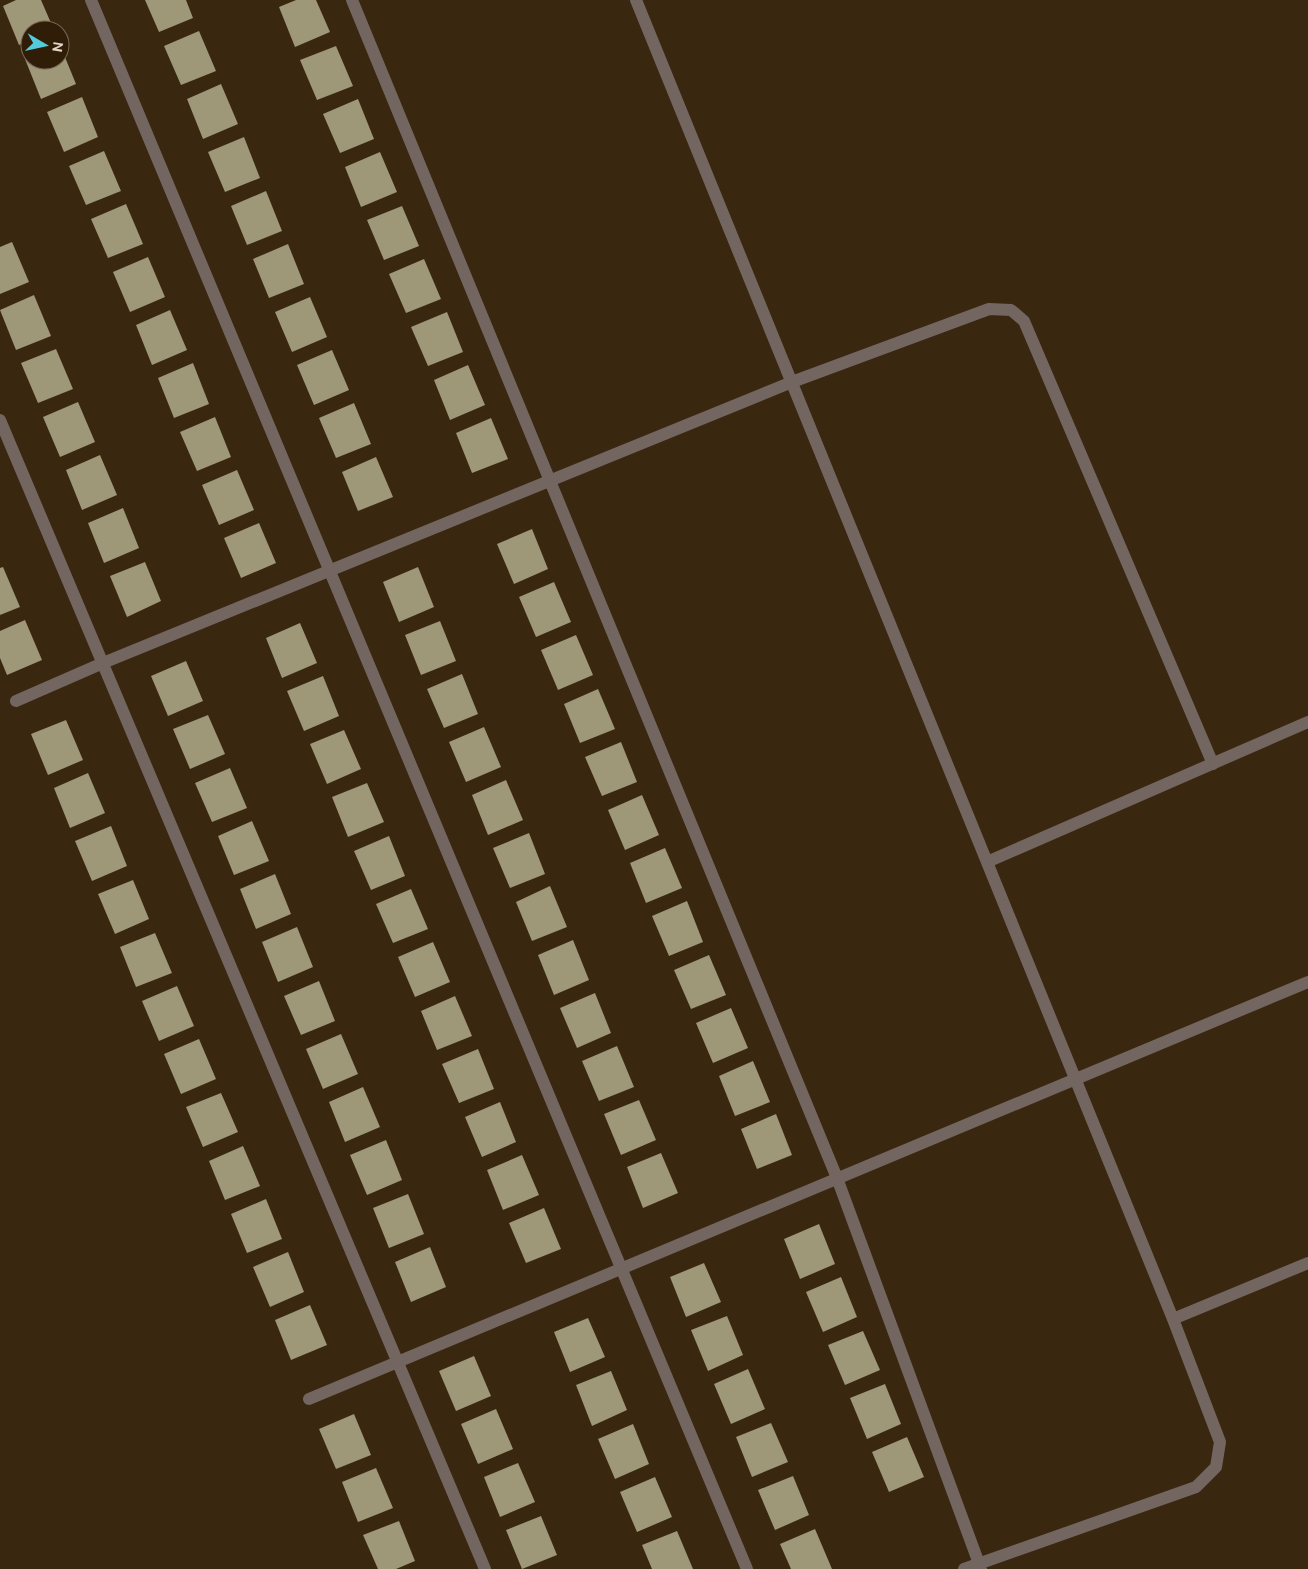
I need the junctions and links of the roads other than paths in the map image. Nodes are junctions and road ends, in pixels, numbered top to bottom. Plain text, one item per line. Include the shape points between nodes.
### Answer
1 (90, 0) edge
2 (352, 0) edge
3 (636, 0) edge
4 (792, 382) junction
5 (0, 420) edge
6 (550, 480) junction
7 (329, 570) junction
8 (103, 663) junction
9 (16, 701) dead end
10 (1308, 722) edge
11 (1213, 764) junction
12 (987, 862) junction
13 (1308, 982) edge
14 (1075, 1079) junction
15 (837, 1178) junction
16 (1308, 1262) edge
17 (621, 1268) junction
18 (1173, 1319) junction
19 (398, 1362) junction
20 (309, 1399) dead end
21 (980, 1566) edge
22 (485, 1569) edge
23 (747, 1569) edge
24 (964, 1569) edge

1 - 7 street
2 - 6 street
3 - 4 street
4 - 6 street
4 - 11 street via 989,309 1011,310 1024,321
4 - 12 street
5 - 8 street
6 - 7 street
6 - 15 street
7 - 8 street
7 - 17 street
8 - 9 street
8 - 19 street
10 - 11 street
11 - 12 street
12 - 14 street
13 - 14 street
14 - 15 street
14 - 18 street
15 - 17 street
15 - 21 street
16 - 18 street
17 - 19 street
17 - 23 street
18 - 21 street via 1220,1442 1216,1467 1196,1488
19 - 20 street
19 - 22 street
21 - 24 street

